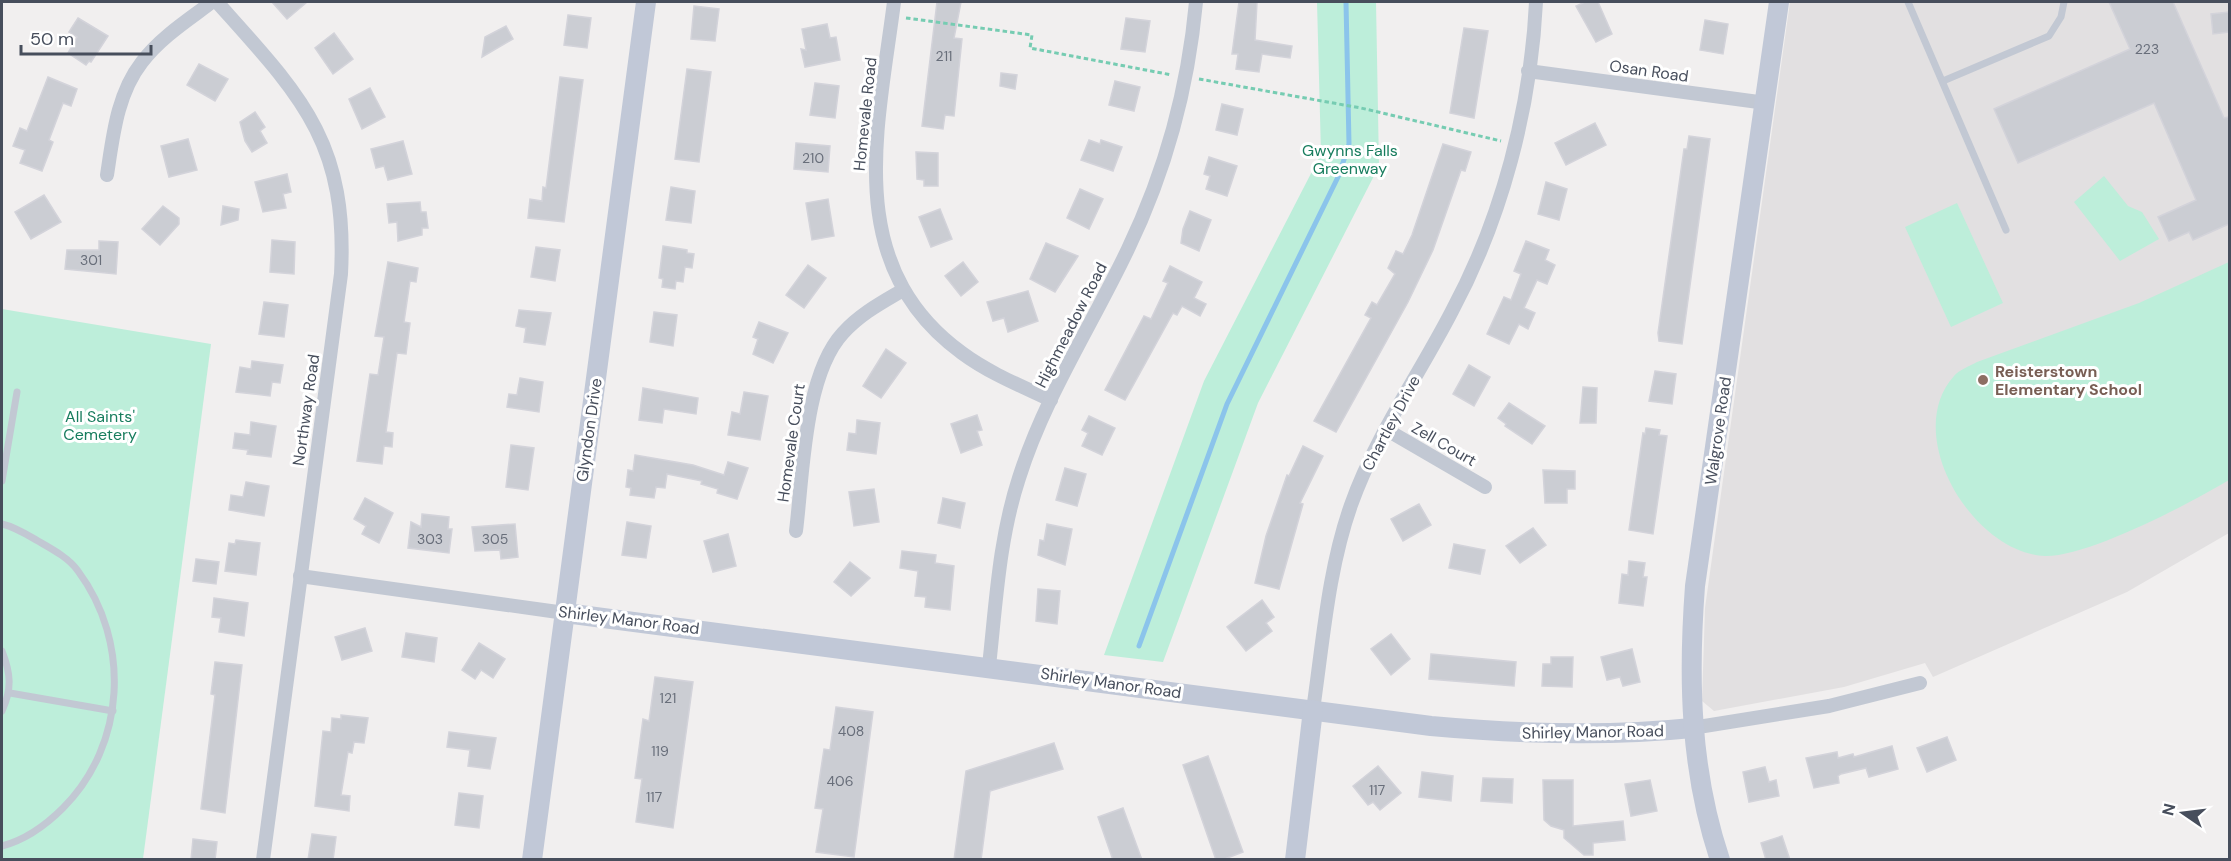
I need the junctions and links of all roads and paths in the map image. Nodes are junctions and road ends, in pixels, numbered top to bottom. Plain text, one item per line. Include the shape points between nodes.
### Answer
1 (212, 2) edge
2 (217, 2) edge
3 (646, 2) edge
4 (894, 2) edge
5 (1196, 2) edge
6 (1536, 2) edge
7 (1779, 2) edge
8 (1908, 2) edge
9 (2064, 2) edge
10 (892, 16) junction
11 (1528, 71) junction
12 (1186, 77) junction
13 (1943, 81) junction
14 (1766, 104) junction
15 (1515, 144) junction
16 (107, 175) dead end
17 (2006, 230) dead end
18 (903, 290) junction
19 (17, 392) dead end
20 (1051, 400) junction
21 (1387, 430) junction
22 (2, 481) edge
23 (1485, 487) dead end
24 (2, 524) edge
25 (796, 531) dead end
26 (300, 576) junction
27 (565, 612) junction
28 (2, 651) edge
29 (989, 666) junction
30 (1920, 683) dead end
31 (10, 693) junction
32 (1313, 710) junction
33 (2, 711) edge
34 (113, 711) junction
35 (1692, 728) junction
36 (2, 846) edge
37 (263, 860) edge
38 (532, 860) edge
39 (1295, 860) edge
40 (1720, 860) edge

1 - 16 street via 160,43 130,80 116,118
2 - 26 street, Northway Road via 286,80 309,113 322,140 341,207 341,274
3 - 27 street, Glyndon Drive
4 - 10 street, Homevale Road
5 - 12 street, Highmeadow Road
6 - 11 street, Chartley Drive
7 - 14 street, Walgrove Road
8 - 13 lane
9 - 13 lane via 2061,17 2049,36
10 - 12 path via 1032,35 1030,48
10 - 18 street, Homevale Road via 877,137 875,194 888,254
11 - 14 street, Osan Road
11 - 15 street, Chartley Drive
12 - 15 path via 1361,108
12 - 20 street, Highmeadow Road via 1166,160 1149,204
13 - 17 lane
14 - 35 street, Walgrove Road via 1695,586
15 - 21 street, Chartley Drive via 1500,195 1454,309
18 - 20 street, Homevale Road via 920,315 964,354
18 - 25 street, Homevale Court via 865,312 826,357 811,406
19 - 22 lane
20 - 29 street, Highmeadow Road via 1033,438 1009,511
21 - 23 street, Zell Court
21 - 32 street, Chartley Drive via 1351,504 1341,539
24 - 34 lane via 56,551 77,569 92,592 113,654
26 - 27 street, Shirley Manor Road
26 - 37 street, Northway Road
27 - 29 street, Shirley Manor Road
27 - 38 street, Glyndon Drive
28 - 31 lane
29 - 32 street, Shirley Manor Road
30 - 35 street, Shirley Manor Road via 1829,706
31 - 33 lane
31 - 34 lane
32 - 35 street, Shirley Manor Road via 1515,734 1640,734
32 - 39 street, Chartley Drive
34 - 36 lane via 101,754 72,799 28,836
35 - 40 street, Walgrove Road via 1706,813

